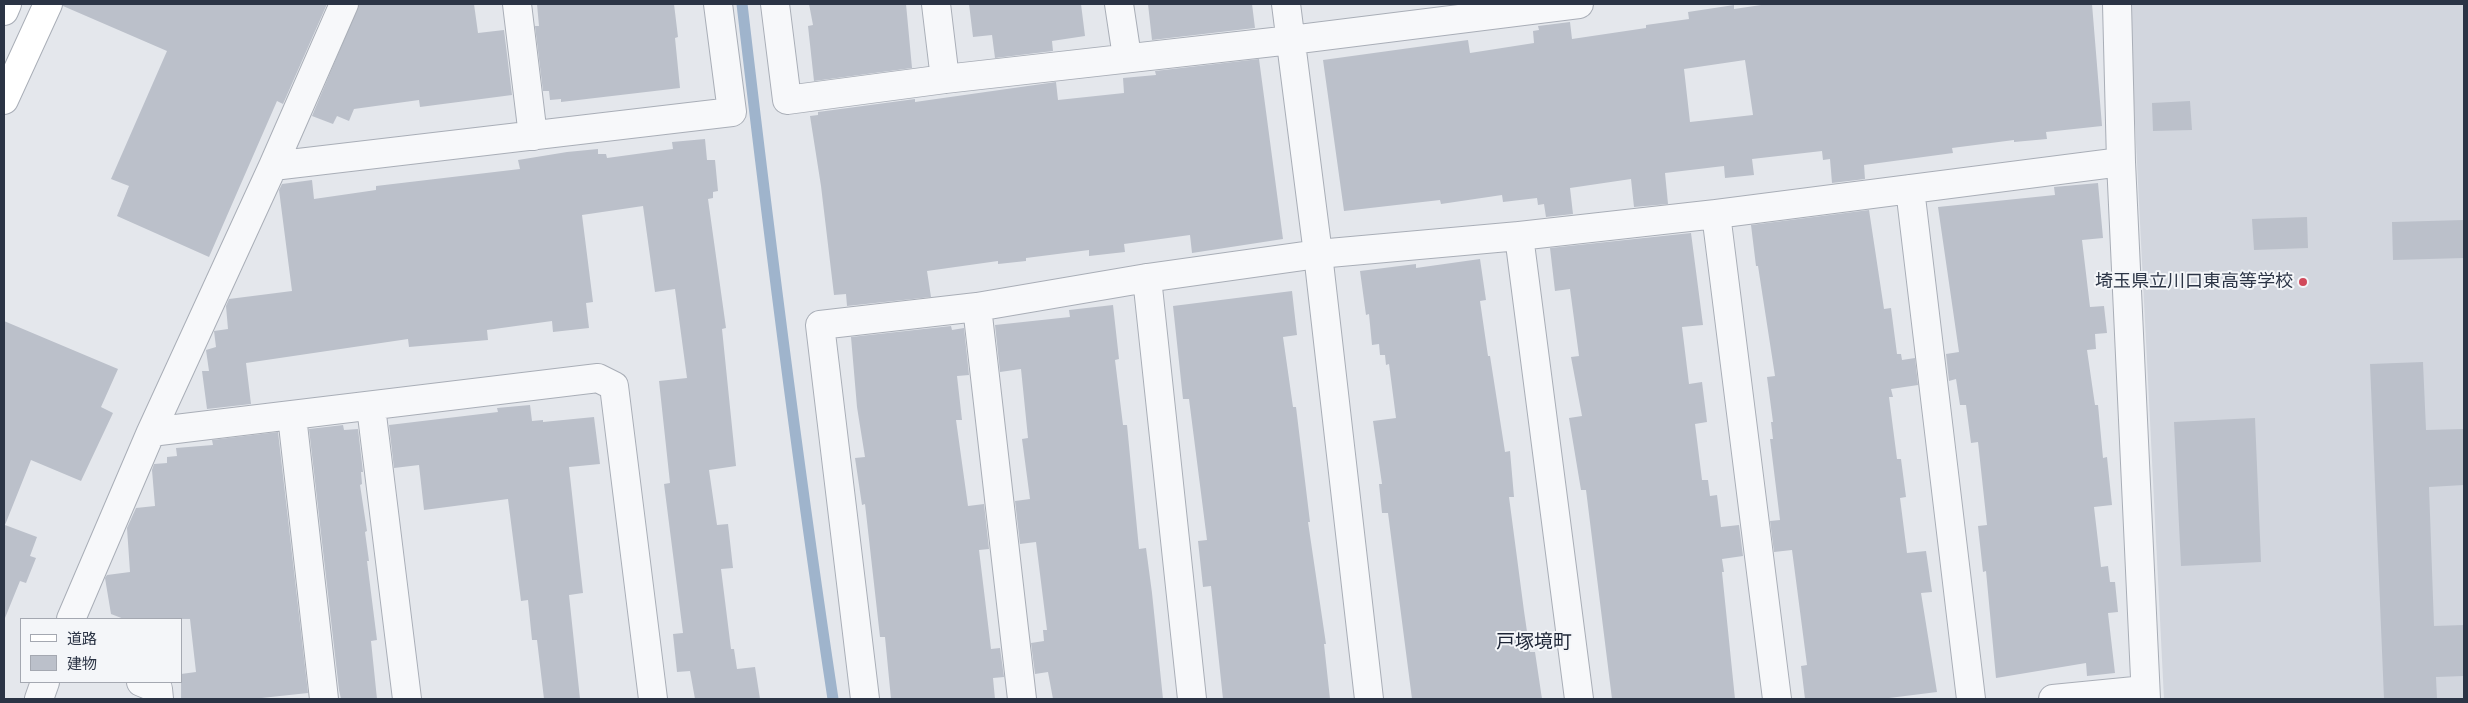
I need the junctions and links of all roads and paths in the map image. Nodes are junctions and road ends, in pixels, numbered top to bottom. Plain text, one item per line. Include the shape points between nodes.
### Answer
1 (7, 4) edge
2 (48, 4) edge
3 (344, 4) edge
4 (517, 4) edge
5 (718, 4) edge
6 (775, 4) edge
7 (936, 4) edge
8 (1119, 4) edge
9 (1286, 4) edge
10 (1579, 4) edge
11 (2117, 4) edge
12 (1491, 9) edge
13 (4, 10) edge
14 (1291, 40) junction
15 (1127, 57) junction
16 (945, 79) junction
17 (4, 100) edge
18 (533, 136) junction
19 (2121, 162) junction
20 (273, 166) junction
21 (1910, 189) junction
22 (1716, 214) junction
23 (1519, 236) junction
24 (1318, 254) junction
25 (1147, 278) junction
26 (977, 307) junction
27 (371, 407) junction
28 (292, 416) junction
29 (151, 432) junction
30 (71, 618) edge
31 (46, 683) edge
32 (143, 683) edge
33 (2145, 695) edge
34 (39, 699) edge
35 (159, 699) edge
36 (324, 699) edge
37 (407, 699) edge
38 (653, 699) edge
39 (865, 699) edge
40 (1022, 699) edge
41 (1192, 699) edge
42 (1369, 699) edge
43 (1579, 699) edge
44 (1777, 699) edge
45 (1971, 699) edge
46 (2053, 699) edge

1 - 13 street
2 - 17 street
3 - 20 street
4 - 18 street
5 - 18 street via 732,112
6 - 16 street via 787,100
7 - 16 street
8 - 15 street
9 - 14 street
10 - 12 street
11 - 19 street
12 - 14 street
14 - 15 street
14 - 24 street
15 - 16 street
18 - 20 street
19 - 21 street
19 - 33 street
20 - 29 street
21 - 22 street
21 - 45 street
22 - 23 street
22 - 44 street
23 - 24 street
23 - 43 street
24 - 25 street
24 - 42 street
25 - 26 street
25 - 41 street
26 - 39 street via 820,324
26 - 40 street
27 - 28 street
27 - 37 street
27 - 38 street via 598,378 614,386
28 - 29 street
28 - 36 street
29 - 30 street
31 - 34 street
32 - 35 street via 158,689
33 - 46 street

